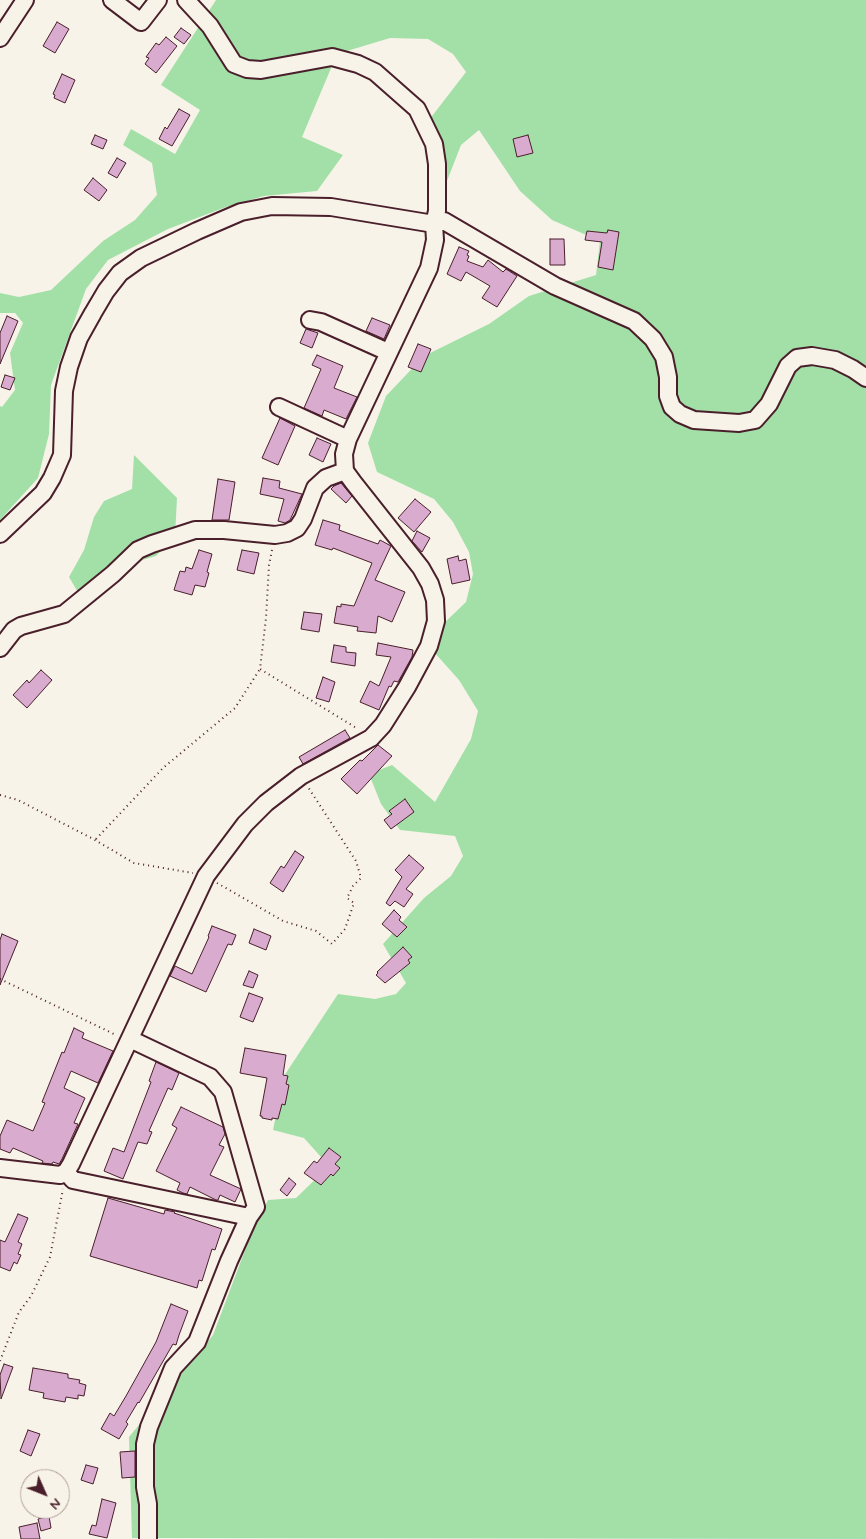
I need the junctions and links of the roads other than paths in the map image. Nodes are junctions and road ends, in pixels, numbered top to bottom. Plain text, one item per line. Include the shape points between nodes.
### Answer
1 (25, 0) edge
2 (112, 0) edge
3 (158, 0) edge
4 (186, 0) edge
5 (0, 38) edge
6 (434, 224) junction
7 (310, 320) dead end
8 (388, 352) junction
9 (866, 378) edge
10 (279, 407) dead end
11 (348, 439) junction
12 (345, 471) junction
13 (0, 534) edge
14 (0, 648) edge
15 (130, 1040) junction
16 (0, 1168) edge
17 (63, 1173) junction
18 (248, 1217) junction
19 (148, 1539) edge

1 - 5 street
2 - 3 street via 141,22
4 - 6 street via 210,26 234,64 261,70 332,57 375,72 396,88 417,109 434,144 437,211
6 - 8 street via 435,240 429,268
6 - 9 street via 444,221 555,286 634,322 653,339 664,357 672,407 694,420 739,423 755,420 769,404 788,366 797,358 812,356 835,360
6 - 13 street via 331,206 272,206 241,212 141,258 120,273 79,338 69,367 64,391 62,455 52,478 43,493
7 - 8 street
8 - 11 street
10 - 11 street
11 - 12 street via 344,454
12 - 14 street via 326,478 315,488 304,519 287,533 195,530 152,544 138,550 64,614 21,626
12 - 15 street via 430,584 436,621 429,646 407,687 371,738 301,776 245,824 206,876
15 - 17 street via 75,1155
15 - 18 street via 210,1077 223,1092 256,1207
16 - 17 street
17 - 18 street via 73,1180
18 - 19 street via 197,1342 172,1368 149,1427 145,1444

